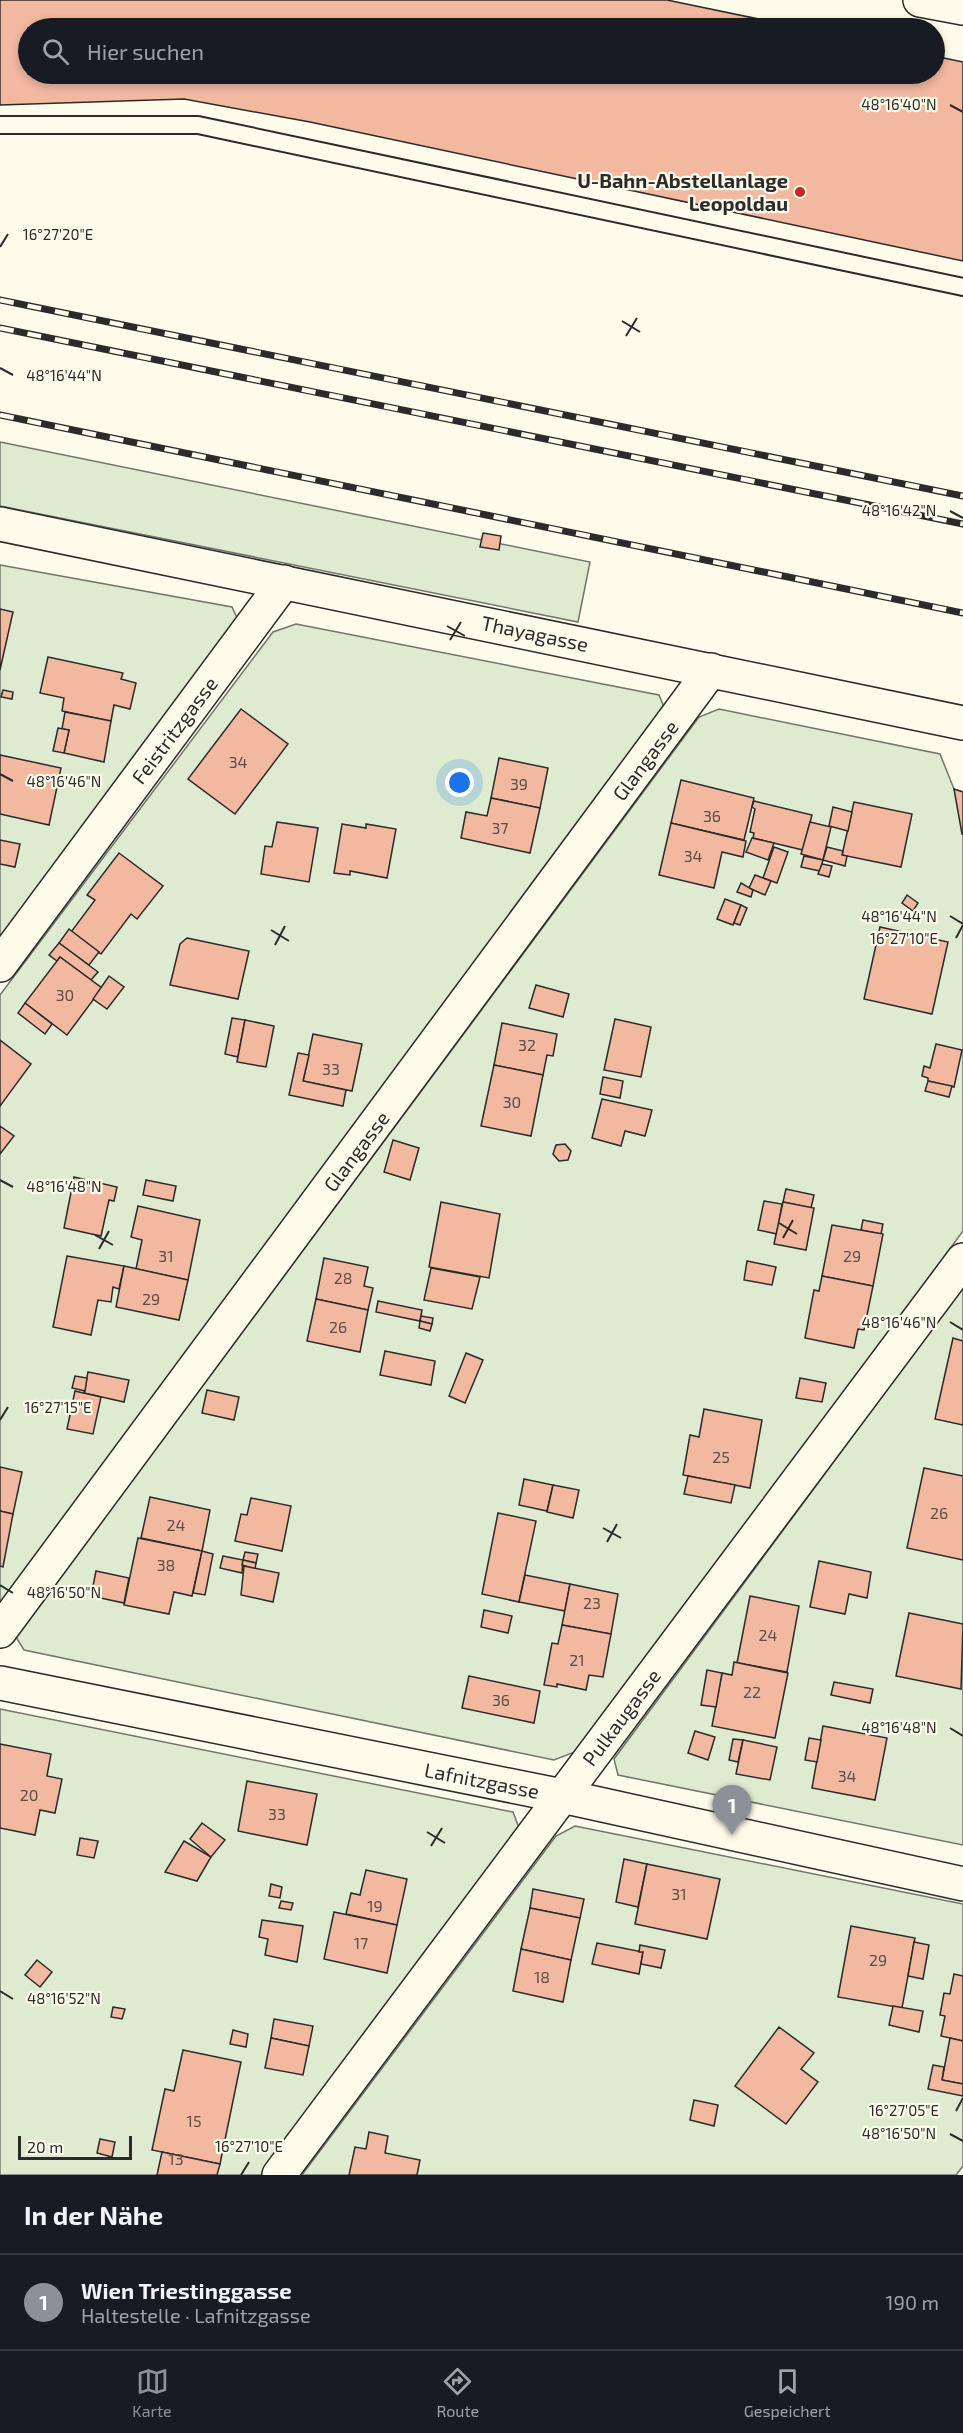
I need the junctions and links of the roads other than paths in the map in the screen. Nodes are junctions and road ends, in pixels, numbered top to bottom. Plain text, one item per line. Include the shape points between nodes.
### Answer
1 (920, 0) edge
2 (963, 8) edge
3 (0, 125) edge
4 (963, 287) edge
5 (0, 524) edge
6 (284, 582) junction
7 (711, 670) junction
8 (963, 723) edge
9 (0, 964) edge
10 (963, 1260) edge
11 (0, 1631) edge
12 (0, 1683) edge
13 (562, 1796) junction
14 (963, 1884) edge
15 (279, 2175) edge

1 - 2 street
3 - 4 lane via 198,125
5 - 6 street, Thayagasse
6 - 7 street, Thayagasse
6 - 9 street, Feistritzgasse
7 - 8 street, Thayagasse
7 - 11 street, Glangasse
10 - 13 street, Pulkaugasse
12 - 13 street, Lafnitzgasse
13 - 14 street, Lafnitzgasse
13 - 15 street, Pulkaugasse

